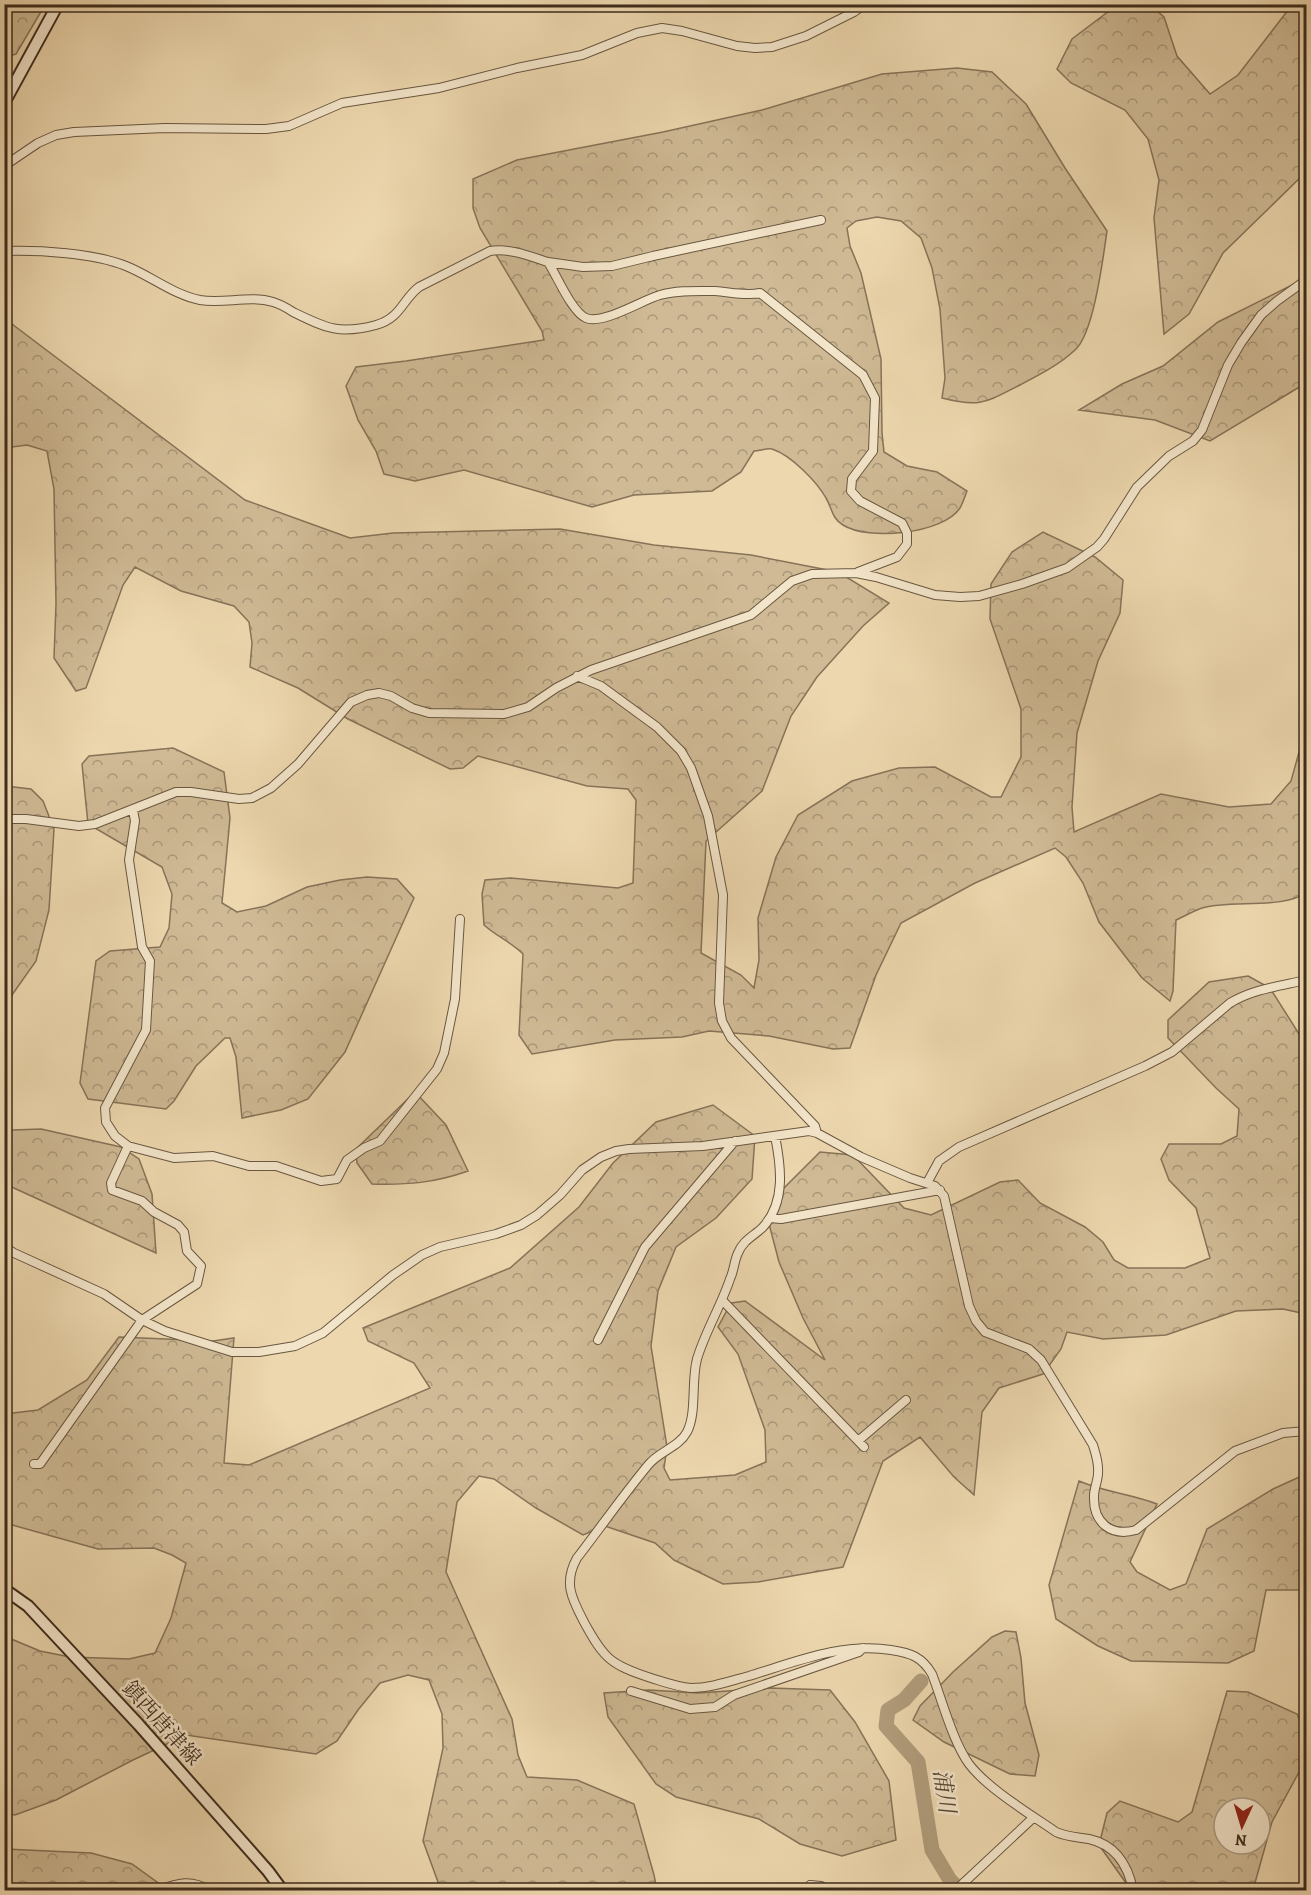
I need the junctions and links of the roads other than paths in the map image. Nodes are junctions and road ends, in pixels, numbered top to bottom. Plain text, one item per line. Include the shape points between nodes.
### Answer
1 (58, 4) edge
2 (865, 4) edge
3 (4, 103) edge
4 (4, 166) edge
5 (821, 220) dead end
6 (4, 251) edge
7 (548, 262) junction
8 (1306, 280) edge
9 (856, 573) junction
10 (577, 676) junction
11 (134, 810) junction
12 (4, 819) edge
13 (460, 919) dead end
14 (1306, 980) edge
15 (817, 1133) junction
16 (775, 1136) junction
17 (735, 1141) junction
18 (128, 1146) junction
19 (927, 1183) junction
20 (940, 1190) junction
21 (770, 1218) junction
22 (4, 1246) edge
23 (722, 1300) junction
24 (142, 1320) junction
25 (598, 1340) dead end
26 (906, 1400) dead end
27 (1306, 1431) edge
28 (34, 1464) dead end
29 (4, 1588) edge
30 (864, 1647) junction
31 (632, 1691) dead end
32 (1034, 1817) junction
33 (810, 1885) dead end
34 (4, 1888) edge
35 (29, 1890) edge
36 (159, 1890) edge
37 (209, 1890) edge
38 (282, 1890) edge
39 (825, 1890) edge
40 (956, 1890) edge
41 (1133, 1890) edge

1 - 3 main road
2 - 4 street via 806,36 772,46 737,46 662,28 637,33 582,56 439,88 342,103 289,126 56,135
5 - 7 street via 612,266
6 - 7 street via 39,250 123,264 184,296 274,302 329,329 347,330 378,324 402,308 419,287 490,251 519,253
7 - 9 street via 579,315 590,320 675,292 760,293 863,375 875,398 873,451 852,479 851,491 860,501 902,523 908,533 907,544 897,557
8 - 9 street via 1261,315 1241,343 1202,430 1193,441 1162,462 1137,487 1104,539 1067,568 979,596 960,597 935,595
9 - 10 street via 812,574 792,581 751,615
10 - 11 street via 528,707 504,714 429,713 391,696 367,695 351,702 298,764 271,788 252,798 176,792
10 - 15 street via 601,686 657,727 681,751 691,768 708,816 723,895 719,1003 722,1021 731,1038 815,1126
11 - 12 street via 79,826
11 - 18 street via 129,860 141,947 150,961 146,1030 105,1108 106,1122 115,1137
13 - 18 street via 455,999 437,1069 380,1141 347,1160 337,1179 321,1181 276,1166 249,1166 213,1155 174,1158
14 - 19 street via 1239,997 1172,1052 959,1147 939,1161
15 - 16 street via 802,1131
15 - 19 street via 861,1157
16 - 17 street
16 - 21 street via 780,1188
17 - 24 street via 673,1149 623,1150 601,1157 521,1225 440,1246 422,1255 323,1333 295,1346 232,1352 175,1335
17 - 25 street via 645,1247
18 - 24 street via 111,1183 112,1190 142,1201 178,1225 184,1232 188,1251 201,1266 197,1284
19 - 20 street
20 - 21 street
20 - 27 street via 976,1321 985,1332 1029,1349 1041,1360 1093,1445 1098,1461 1095,1509 1102,1523 1112,1531 1136,1530 1235,1451 1283,1433
21 - 23 street via 744,1241
22 - 24 street via 104,1294
23 - 26 street via 861,1444
23 - 30 street via 697,1359 688,1431 651,1462 577,1558 569,1578 570,1592 608,1659 620,1667 689,1688 708,1687 808,1658
24 - 28 street via 40,1464
29 - 38 main road, 鎮西唐津線 via 28,1606 139,1725
30 - 31 street via 860,1652 734,1695 715,1707 690,1709
30 - 32 street via 909,1653 926,1664 969,1764
32 - 40 street
32 - 41 street via 1064,1836 1110,1848 1125,1865
33 - 39 street
34 - 35 street
36 - 37 street via 190,1882

